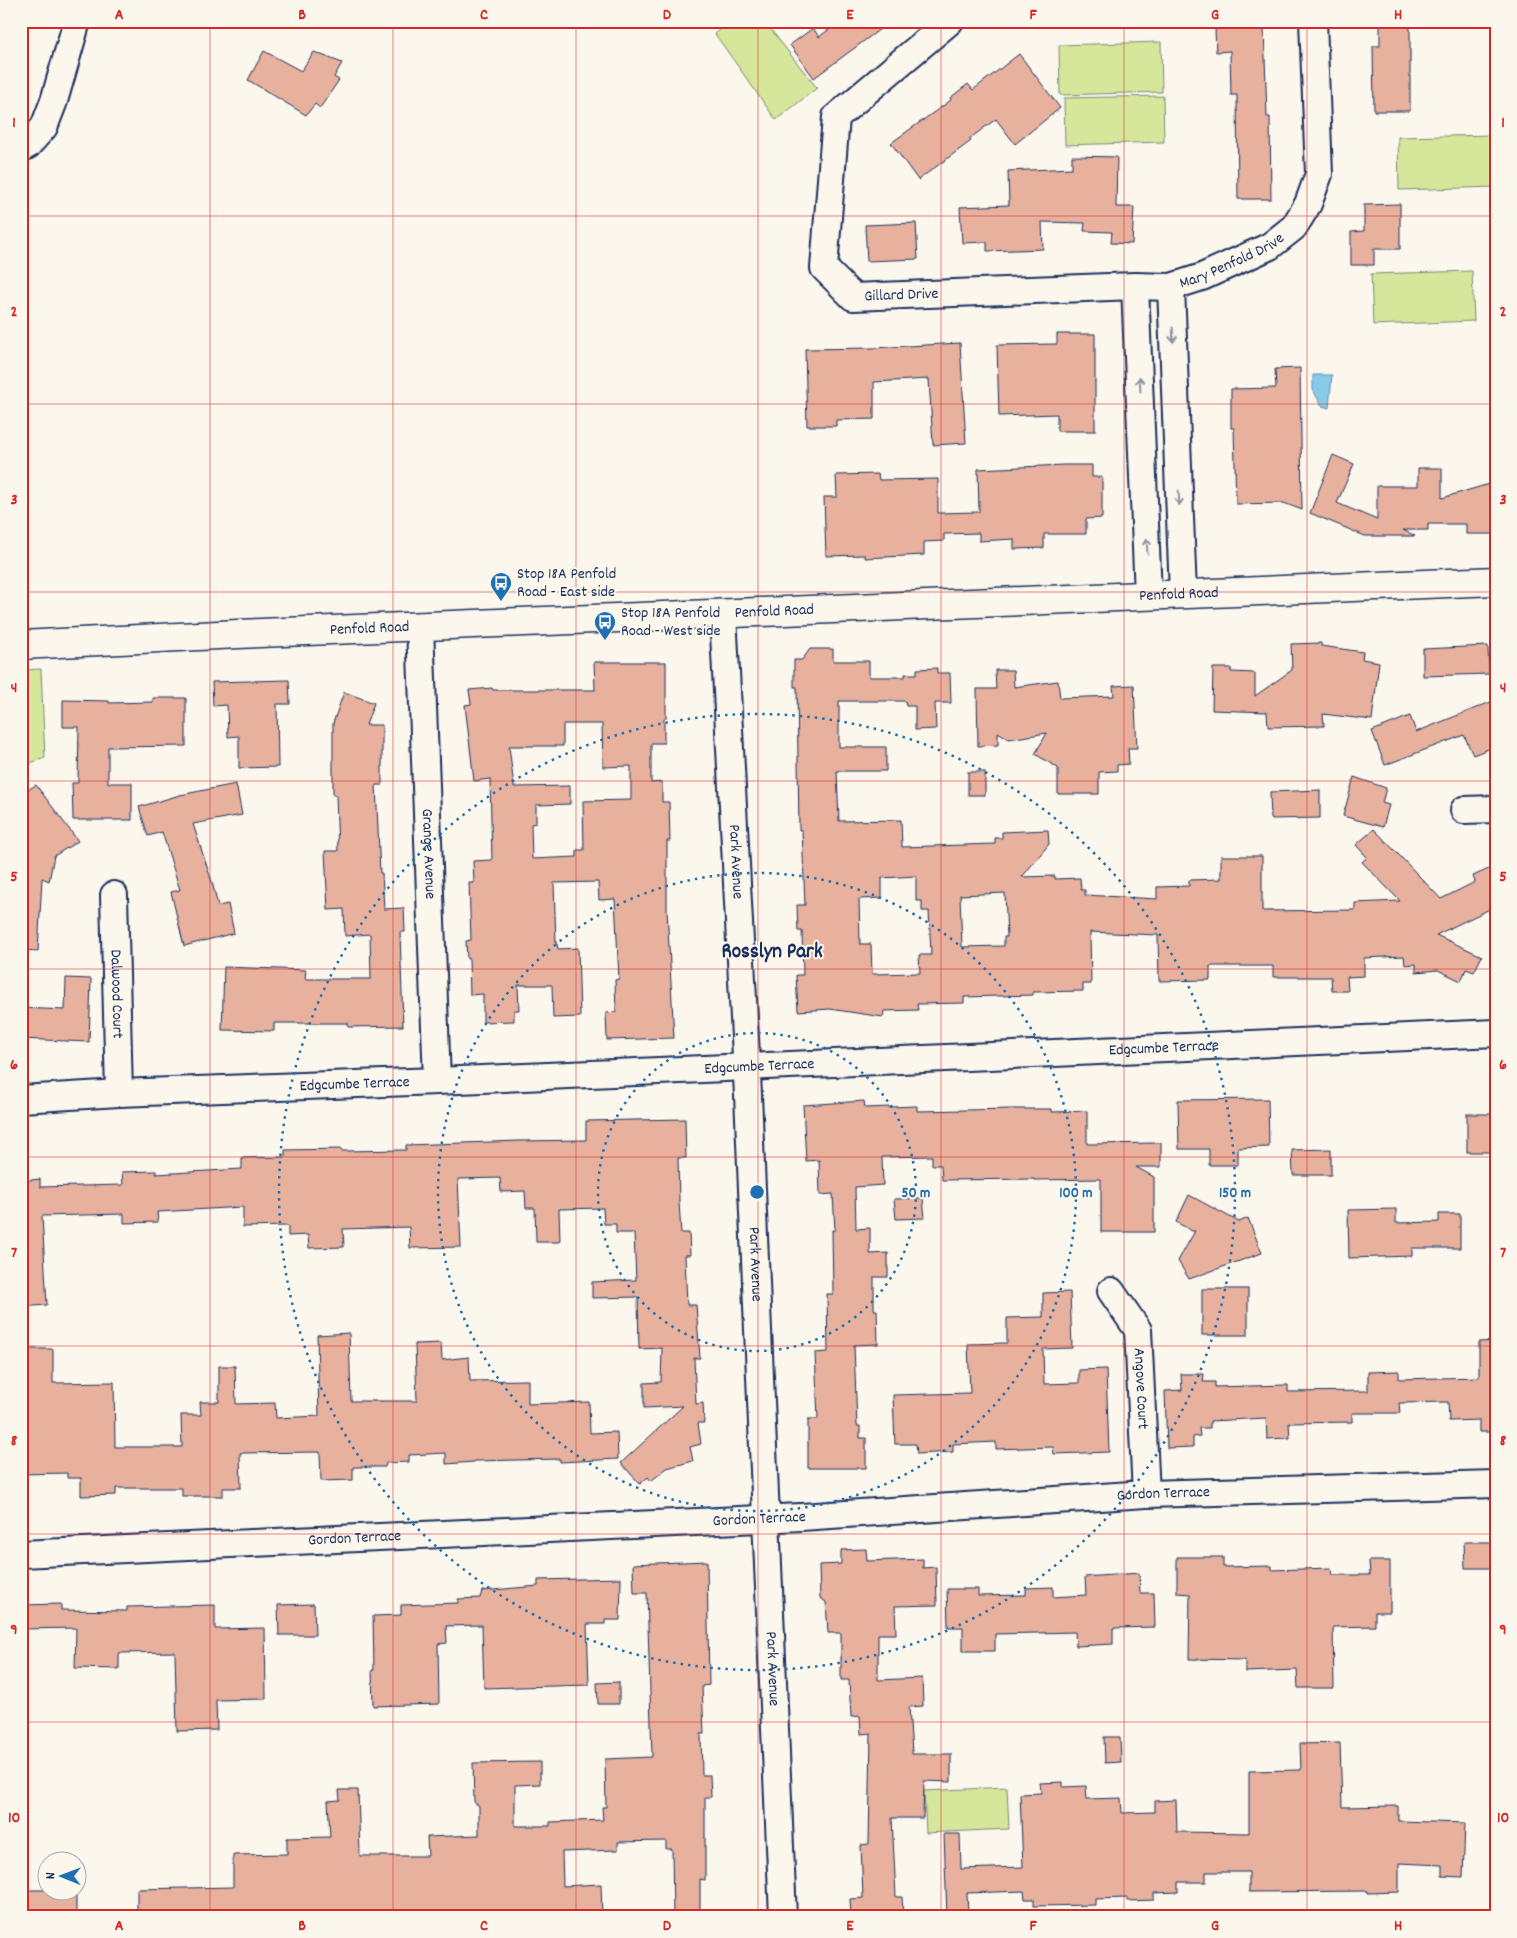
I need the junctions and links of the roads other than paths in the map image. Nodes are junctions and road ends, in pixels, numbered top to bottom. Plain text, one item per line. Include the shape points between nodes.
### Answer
1 (77, 21) edge
2 (950, 21) edge
3 (1314, 21) edge
4 (21, 149) edge
5 (1136, 286) junction
6 (1171, 287) junction
7 (1496, 581) edge
8 (1183, 594) junction
9 (1148, 595) junction
10 (724, 614) junction
11 (420, 626) junction
12 (21, 645) edge
13 (1496, 808) edge
14 (1464, 810) dead end
15 (114, 895) dead end
16 (1496, 1034) edge
17 (746, 1067) junction
18 (437, 1081) junction
19 (119, 1093) junction
20 (21, 1098) edge
21 (1111, 1291) dead end
22 (1496, 1484) edge
23 (1146, 1494) junction
24 (765, 1518) junction
25 (21, 1554) edge
26 (783, 1917) edge

1 - 4 street via 44,127
2 - 5 street, Gillard Drive via 836,117 824,268 853,297
3 - 6 street, Mary Penfold Drive via 1319,174 1308,204 1294,226 1270,246 1202,277
5 - 6 street, Gillard Drive
9 -> 5 street
6 -> 8 street, Mary Penfold Drive
7 - 8 main road, Penfold Road
8 - 9 main road, Penfold Road
9 - 10 main road, Penfold Road
10 - 11 main road, Penfold Road
10 - 17 street, Park Avenue
11 - 12 main road, Penfold Road
11 - 18 street, Grange Avenue
13 - 14 street
15 - 19 street, Dalwood Court
16 - 17 street, Edgcumbe Terrace
17 - 18 street, Edgcumbe Terrace
17 - 24 street, Park Avenue
18 - 19 street, Edgcumbe Terrace
19 - 20 street, Edgcumbe Terrace
21 - 23 street, Angove Court via 1138,1330
22 - 23 street, Gordon Terrace
23 - 24 street, Gordon Terrace
24 - 25 street, Gordon Terrace
24 - 26 street, Park Avenue

